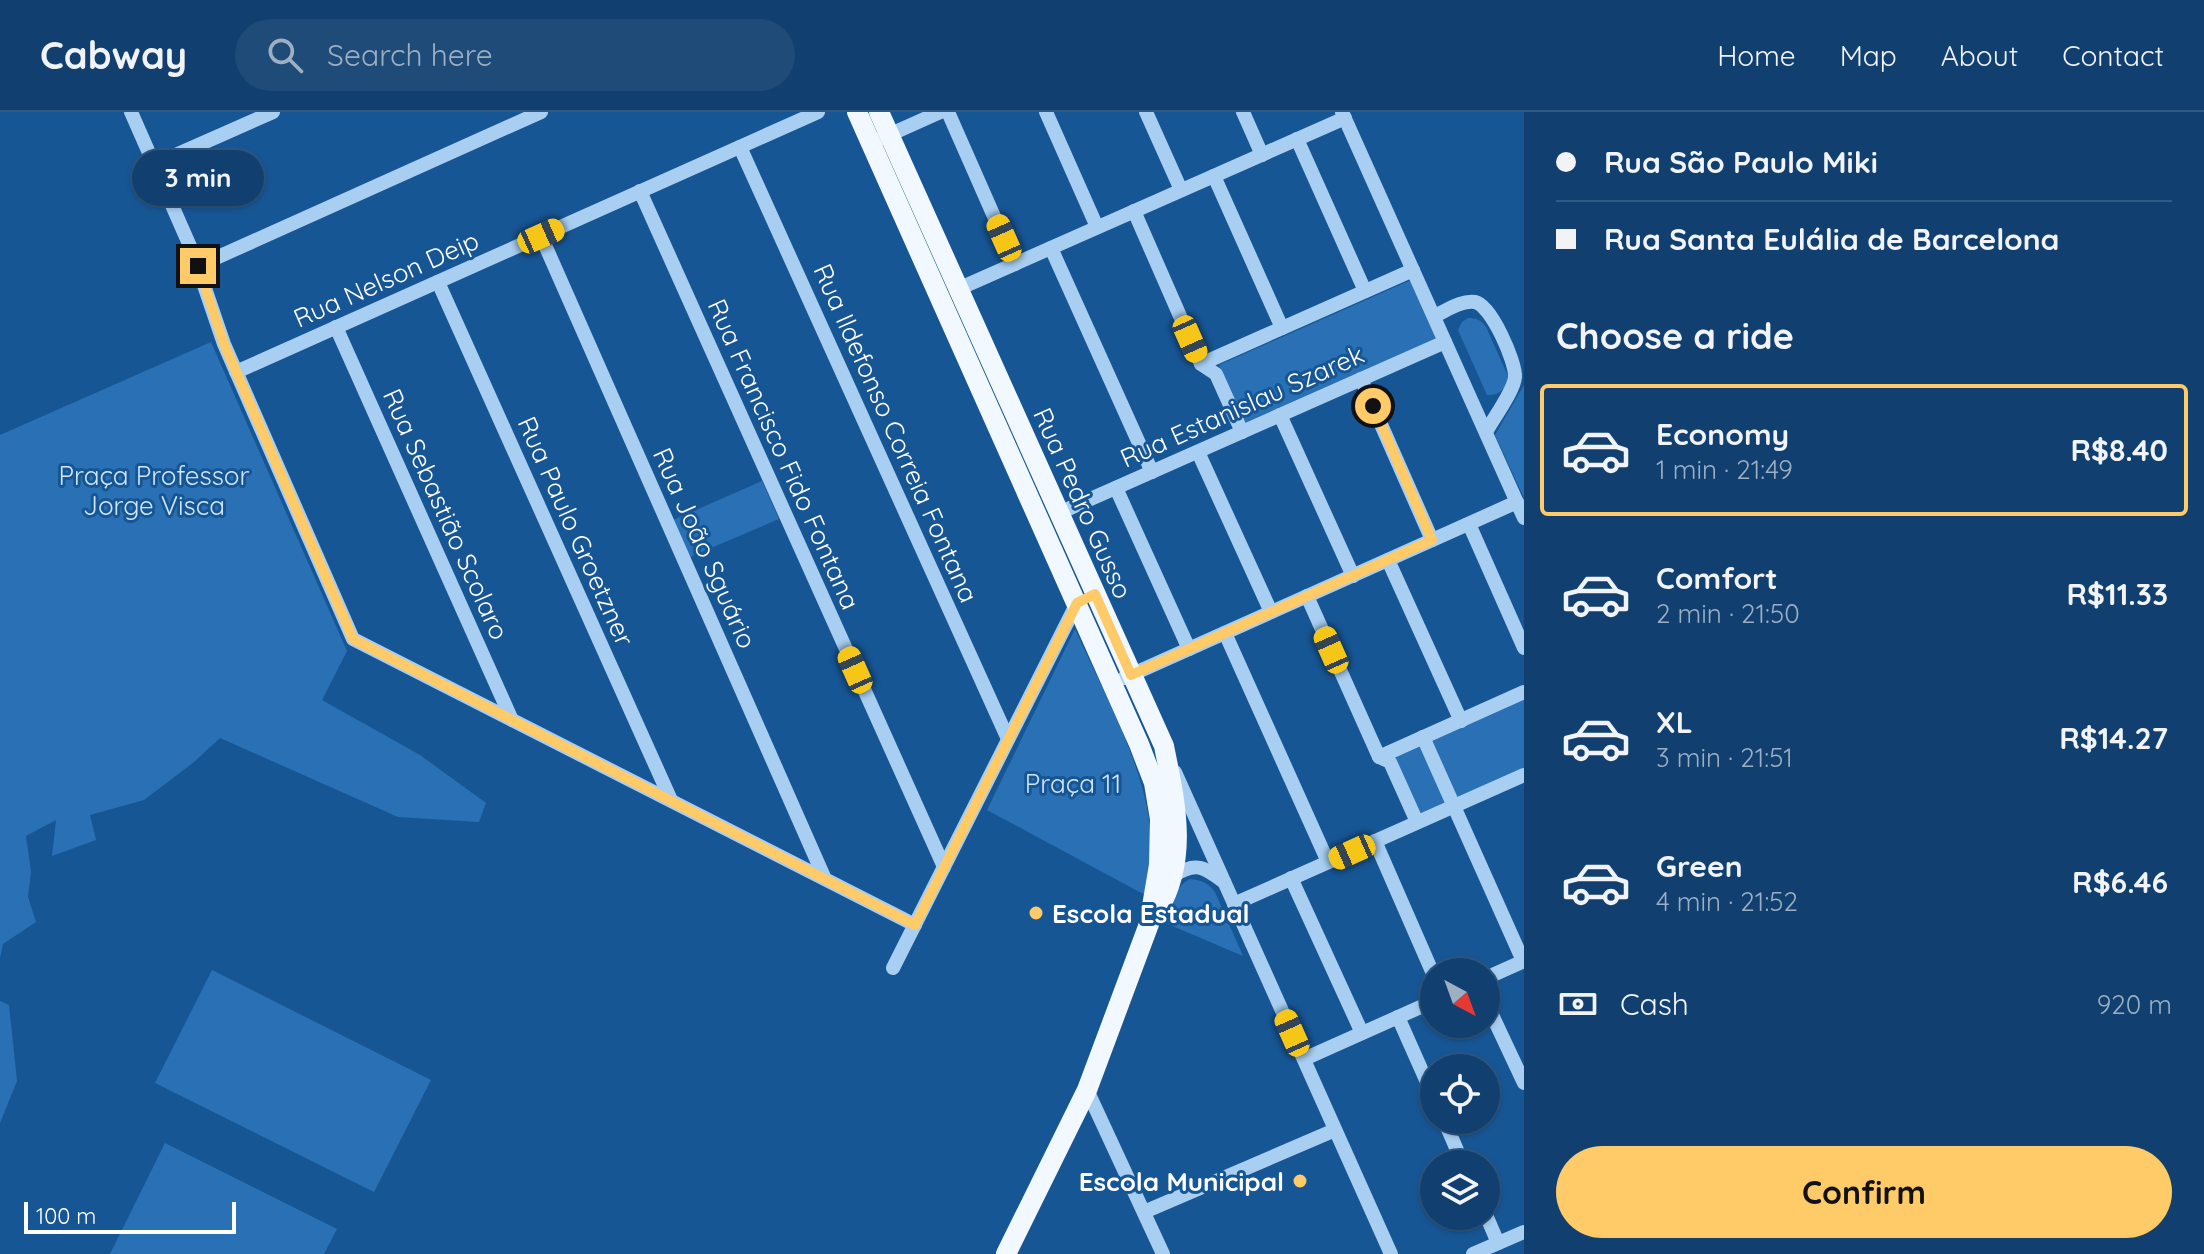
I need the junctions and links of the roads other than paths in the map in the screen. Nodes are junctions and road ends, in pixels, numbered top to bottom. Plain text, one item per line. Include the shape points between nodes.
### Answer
1 (131, 112) edge
2 (273, 112) edge
3 (541, 112) edge
4 (818, 112) edge
5 (857, 112) edge
6 (879, 112) edge
7 (940, 112) edge
8 (948, 112) edge
9 (1046, 112) edge
10 (1146, 112) edge
11 (1243, 112) edge
12 (1343, 115) edge
13 (880, 139) junction
14 (1297, 139) junction
15 (740, 147) junction
16 (1262, 155) junction
17 (153, 165) junction
18 (1214, 176) junction
19 (1181, 190) junction
20 (640, 191) junction
21 (1134, 211) junction
22 (1097, 227) junction
23 (541, 236) junction
24 (1051, 248) junction
25 (1015, 264) junction
26 (198, 266) junction
27 (1413, 270) junction
28 (438, 282) junction
29 (958, 289) junction
30 (1365, 291) junction
31 (1434, 316) junction
32 (336, 327) junction
33 (1282, 328) junction
34 (1445, 342) junction
35 (1201, 364) junction
36 (236, 372) junction
37 (1361, 379) junction
38 (1280, 415) junction
39 (1242, 432) junction
40 (1486, 432) junction
41 (1198, 452) junction
42 (1152, 472) junction
43 (1116, 488) junction
44 (1517, 502) junction
45 (1059, 513) junction
46 (1524, 518) edge
47 (1469, 524) junction
48 (1432, 540) junction
49 (1388, 560) junction
50 (1353, 576) junction
51 (1307, 596) junction
52 (1086, 598) junction
53 (1271, 612) junction
54 (1225, 633) junction
55 (1524, 648) edge
56 (1189, 649) junction
57 (1122, 679) junction
58 (1524, 692) edge
59 (512, 720) junction
60 (1461, 721) junction
61 (1423, 737) junction
62 (1008, 739) junction
63 (1164, 746) junction
64 (1379, 757) junction
65 (1524, 775) edge
66 (671, 800) junction
67 (1454, 806) junction
68 (1417, 822) junction
69 (1375, 841) junction
70 (1328, 862) junction
71 (944, 867) junction
72 (1173, 876) junction
73 (1291, 878) junction
74 (825, 879) junction
75 (1225, 882) junction
76 (1234, 904) junction
77 (1149, 924) junction
78 (915, 925) junction
79 (1426, 958) edge
80 (1524, 961) edge
81 (893, 968) dead end
82 (1500, 972) edge
83 (1420, 1007) edge
84 (1398, 1017) junction
85 (1500, 1032) edge
86 (1362, 1033) junction
87 (1304, 1059) junction
88 (1420, 1066) edge
89 (1524, 1083) edge
90 (1087, 1090) junction
91 (1335, 1130) junction
92 (1144, 1212) junction
93 (1492, 1230) edge
94 (1524, 1232) edge
95 (1498, 1243) junction
96 (1006, 1254) edge
97 (1163, 1254) edge
98 (1391, 1254) edge
99 (1473, 1254) edge

1 - 17 street
2 - 17 street
3 - 26 street
4 - 15 street, Rua Nelson Deip
5 - 13 main road, Rua Pedro Gusso
6 - 13 main road, Rua Pedro Gusso
7 - 13 street
8 - 25 street
9 - 22 street
10 - 19 street
11 - 16 street
12 - 14 street
12 - 27 street
13 - 29 main road, Rua Pedro Gusso
13 - 52 main road, Rua Pedro Gusso
14 - 16 street
14 - 30 street
15 - 20 street, Rua Nelson Deip
15 - 62 street, Rua Ildefonso Correia Fontana
16 - 18 street
17 - 26 street
18 - 19 street
18 - 33 street
19 - 21 street
20 - 23 street, Rua Nelson Deip
20 - 71 street, Rua Francisco Fido Fontana
21 - 22 street
21 - 35 street
22 - 24 street
23 - 28 street, Rua Nelson Deip
23 - 74 street, Rua João Sguário
24 - 25 street
24 - 42 street
25 - 29 street
26 - 36 street
27 - 30 street
27 - 31 street
28 - 32 street, Rua Nelson Deip
28 - 66 street, Rua Paulo Groetzner
29 - 45 main road, Rua Pedro Gusso
30 - 33 street
31 - 34 street
31 - 40 street via 1473,302 1493,319 1516,375
32 - 36 street, Rua Nelson Deip
32 - 59 street, Rua Sebastião Scolaro
33 - 35 street
34 - 37 street, Rua Estanislau Szarek
34 - 40 street
35 - 39 street via 1216,374
36 - 59 street via 353,639
37 - 38 street, Rua Estanislau Szarek
37 - 48 street
38 - 39 street, Rua Estanislau Szarek
38 - 50 street
39 - 41 street, Rua Estanislau Szarek
40 - 44 street
41 - 42 street, Rua Estanislau Szarek
41 - 53 street
42 - 43 street, Rua Estanislau Szarek
43 - 45 street, Rua Estanislau Szarek
43 - 56 street
44 - 46 street
44 - 47 street
45 - 52 main road, Rua Pedro Gusso
47 - 48 street
47 - 55 street
48 - 49 street
49 - 50 street
49 - 60 street
50 - 51 street
51 - 53 street
51 - 64 street
52 - 57 main road, Rua Pedro Gusso
52 - 62 street
53 - 54 street
54 - 56 street
54 - 70 street
56 - 57 street
57 - 63 main road, Rua Pedro Gusso
57 - 77 main road, Rua Pedro Gusso via 1158,803 1160,850
58 - 60 street
59 - 66 street
60 - 61 street
61 - 64 street
61 - 67 street
62 - 71 street
63 - 72 main road, Rua Pedro Gusso via 1177,823
63 - 75 street
64 - 68 street via 1390,762
65 - 67 street
66 - 74 street
67 - 68 street
67 - 80 street
68 - 69 street
69 - 70 street
69 - 79 street
70 - 73 street
71 - 78 street
72 - 75 street via 1193,866
72 - 77 main road, Rua Pedro Gusso
73 - 76 street
73 - 86 street
74 - 78 street
75 - 76 street
76 - 87 street
77 - 90 main road, Rua Pedro Gusso
78 - 81 street
80 - 82 street
83 - 84 street
84 - 86 street
84 - 88 street
85 - 89 street
86 - 87 street
87 - 91 street
90 - 92 street
90 - 96 main road, Rua Pedro Gusso
91 - 92 street
91 - 98 street
92 - 97 street
93 - 95 street
94 - 95 street
95 - 99 street

